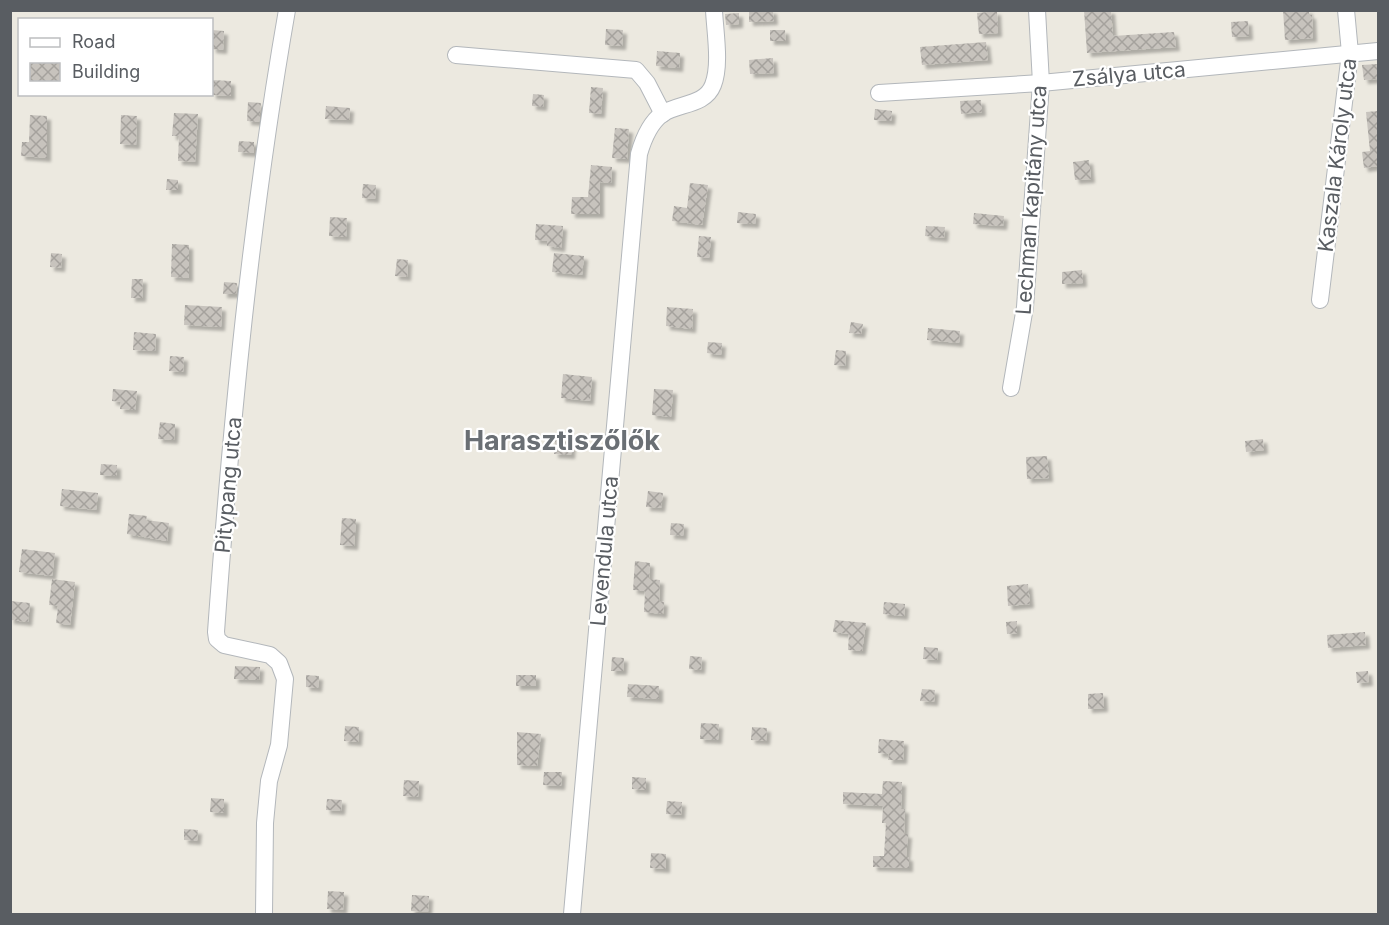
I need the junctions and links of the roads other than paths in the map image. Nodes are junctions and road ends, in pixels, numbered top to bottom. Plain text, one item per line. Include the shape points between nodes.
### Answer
1 (287, 10) edge
2 (714, 10) edge
3 (1037, 10) edge
4 (1346, 10) edge
5 (1378, 51) edge
6 (1350, 53) junction
7 (456, 55) dead end
8 (1041, 83) junction
9 (879, 93) dead end
10 (663, 114) junction
11 (1320, 300) dead end
12 (1011, 388) dead end
13 (264, 915) edge
14 (572, 915) edge

1 - 13 street, Pitypang utca via 243,328 216,632 224,645 270,655 279,663 285,679 279,745 266,812
2 - 10 street via 716,72 710,91 701,99
3 - 8 street, Lechman kapitány utca
4 - 6 street, Kaszala Károly utca
5 - 6 street, Zsálya utca
6 - 8 street, Zsálya utca
6 - 11 street, Kaszala Károly utca
7 - 10 street via 636,70
8 - 9 street, Zsálya utca
8 - 12 street, Lechman kapitány utca via 1025,306
10 - 14 street, Levendula utca via 647,133 639,154

